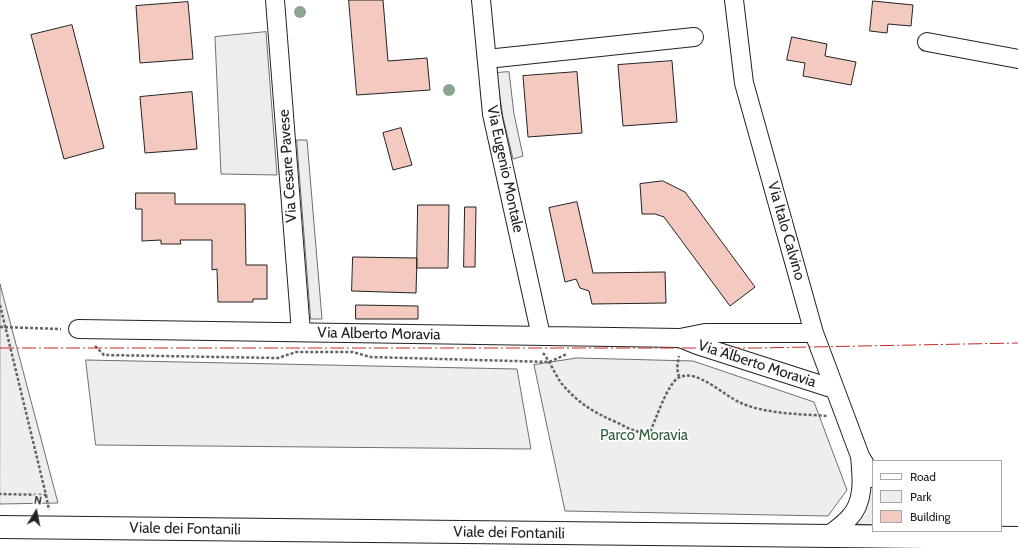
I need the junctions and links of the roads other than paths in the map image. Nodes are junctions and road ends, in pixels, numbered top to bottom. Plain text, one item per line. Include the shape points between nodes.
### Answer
1 (275, 0) edge
2 (481, 0) edge
3 (734, 0) edge
4 (694, 37) dead end
5 (927, 42) dead end
6 (1018, 59) edge
7 (486, 60) junction
8 (78, 329) road end
9 (301, 332) junction
10 (814, 333) junction
11 (680, 338) junction
12 (541, 344) junction
13 (834, 389) junction
14 (860, 456) junction
15 (872, 476) edge
16 (0, 527) edge
17 (918, 534) edge
18 (828, 536) junction
19 (1018, 538) edge

1 - 9 street, Via Cesare Pavese
2 - 7 street, Via Eugenio Montale
3 - 10 street, Via Italo Calvino via 744,83
4 - 7 street
5 - 6 street
7 - 12 street, Via Eugenio Montale via 492,114
8 - 9 street, Via Alberto Moravia
9 - 12 street, Via Alberto Moravia
10 - 11 street, Via Alberto Moravia via 705,333
10 - 13 street, Via Italo Calvino
11 - 12 street, Via Alberto Moravia
11 - 13 street, Via Alberto Moravia
13 - 14 street, Via Italo Calvino
14 - 15 street
14 - 18 street via 862,484 856,508 850,518
16 - 18 main road, Viale dei Fontanili
17 - 18 main road, Viale dei Fontanili
17 - 19 main road, Viale dei Fontanili

